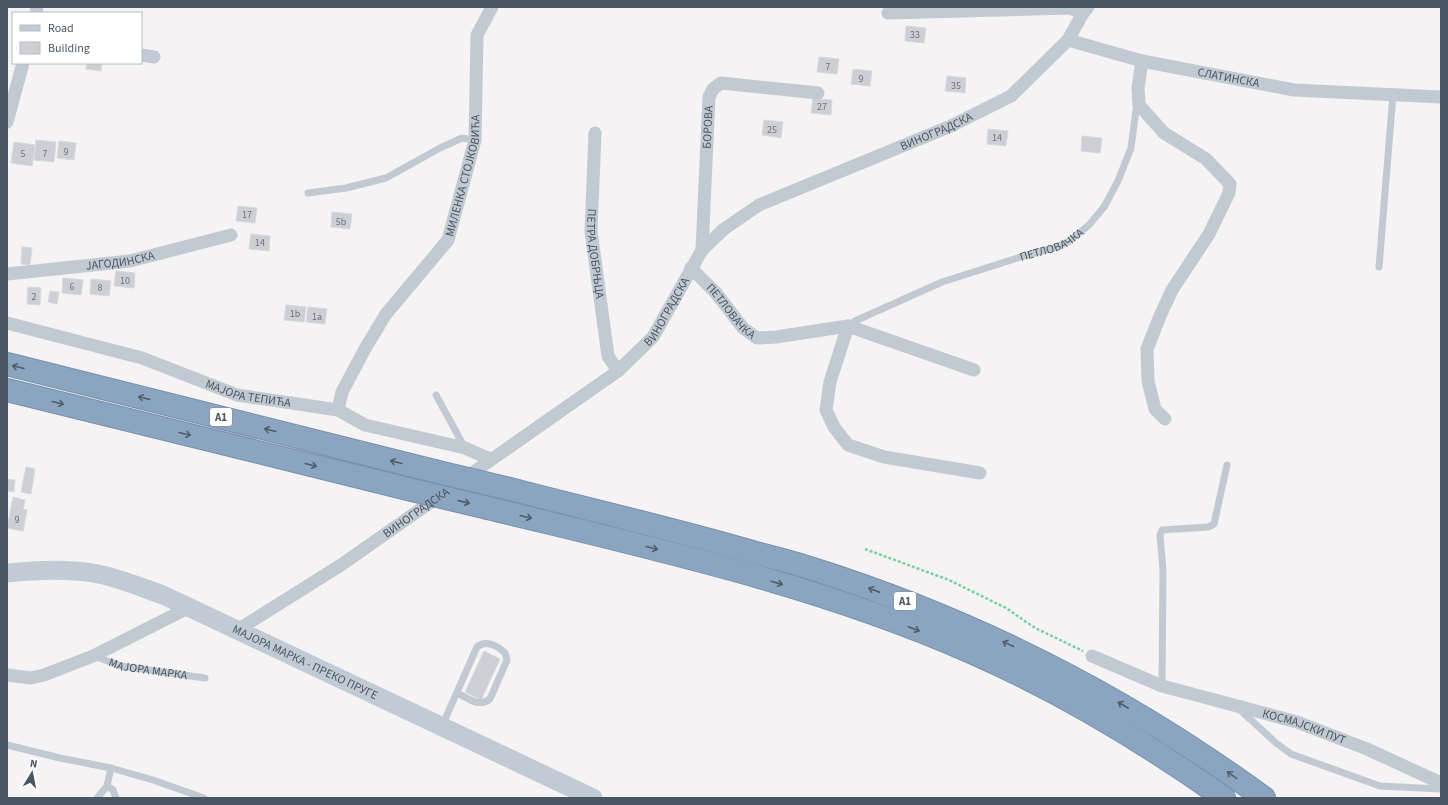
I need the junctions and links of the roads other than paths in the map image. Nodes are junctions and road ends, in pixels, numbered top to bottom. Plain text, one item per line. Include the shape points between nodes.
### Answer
1 (492, 7) edge
2 (1085, 10) edge
3 (888, 13) dead end
4 (1068, 40) junction
5 (142, 55) edge
6 (154, 57) dead end
7 (1142, 61) junction
8 (23, 64) edge
9 (818, 93) dead end
10 (1393, 94) junction
11 (1441, 96) edge
12 (1139, 105) junction
13 (7, 122) edge
14 (594, 132) dead end
15 (475, 140) junction
16 (308, 193) dead end
17 (231, 235) dead end
18 (702, 250) junction
19 (1379, 267) dead end
20 (691, 268) junction
21 (7, 274) edge
22 (7, 323) edge
23 (848, 326) junction
24 (7, 364) edge
25 (974, 370) dead end
26 (618, 371) junction
27 (7, 390) edge
28 (436, 395) dead end
29 (338, 410) junction
30 (1165, 419) dead end
31 (466, 448) junction
32 (490, 460) junction
33 (1227, 465) dead end
34 (980, 473) dead end
35 (7, 573) edge
36 (190, 607) junction
37 (238, 629) junction
38 (93, 656) junction
39 (1092, 656) road end
40 (7, 675) edge
41 (205, 678) dead end
42 (1162, 686) junction
43 (457, 693) junction
44 (1236, 706) junction
45 (442, 726) junction
46 (7, 745) edge
47 (111, 768) junction
48 (1441, 783) edge
49 (108, 786) junction
50 (1441, 789) edge
51 (97, 798) edge
52 (116, 798) edge
53 (204, 798) edge
54 (592, 798) edge
55 (1224, 798) edge
56 (1264, 798) edge

1 - 15 street, МИЛЕНКА СТОЈКОВИЋА via 477,35
2 - 3 street via 1069,8
2 - 4 street, ВИНОГРАДСКА
4 - 7 street, СЛАТИНСКА
4 - 18 street, ВИНОГРАДСКА via 1011,96 951,126 759,205 724,229
5 - 6 street
7 - 10 street, СЛАТИНСКА via 1294,90
7 - 12 street, ПЕТЛОВАЧКА via 1138,88
8 - 13 street
9 - 18 street, БОРОВА via 721,83 713,89 709,97
10 - 11 street, СЛАТИНСКА
10 - 19 lane
12 - 23 lane, ПЕТЛОВАЧКА via 1136,110 1131,148 1118,181 1104,207 1089,225 1068,242 942,282
12 - 30 street via 1164,133 1206,159 1230,184 1229,193 1210,234 1172,290 1147,349 1148,381 1155,409
14 - 26 street, ПЕТРА ДОБРЊЦА via 591,231 608,356
15 - 16 lane via 462,138 386,178 346,188
15 - 29 street, МИЛЕНКА СТОЈКОВИЋА via 448,240 386,314 342,392
17 - 21 street, ЈАГОДИНСКА via 130,261
18 - 20 street, ВИНОГРАДСКА
20 - 23 street, ПЕТЛОВАЧКА via 716,293 743,328 757,338
20 - 26 street, ВИНОГРАДСКА via 653,337
22 - 29 street, МАЈОРА ТЕПИЋА via 142,358 237,395
23 - 25 street, ПЕТЛОВАЧКА
23 - 34 street via 830,382 826,410 834,427 848,445 884,457
56 -> 24 highway, A1, bridge via 1186,743 1107,695 1021,651 961,623 811,568 689,534
26 - 32 street, ВИНОГРАДСКА
27 -> 55 highway, A1, bridge via 721,566 818,595 940,639 998,664 1092,714
28 - 31 lane
29 - 31 street, МАЈОРА ТЕПИЋА via 365,425
31 - 32 street, МАЈОРА ТЕПИЋА
32 - 37 street, ВИНОГРАДСКА via 341,565
33 - 42 lane via 1214,524 1208,527 1162,530 1160,535 1163,571
35 - 36 street, МАЈОРА МАРКА - ПРЕКО ПРУГЕ via 38,570 93,573 163,595
36 - 37 street, МАЈОРА МАРКА - ПРЕКО ПРУГЕ
36 - 38 street, МАЈОРА МАРКА
37 - 45 street, МАЈОРА МАРКА - ПРЕКО ПРУГЕ
38 - 40 street, МАЈОРА МАРКА via 31,678
38 - 41 lane, МАЈОРА МАРКА via 121,666
39 - 42 street, КОСМАЈСКИ ПУТ
42 - 44 street, КОСМАЈСКИ ПУТ
43 - 43 lane via 478,703 490,699 507,660 505,653 493,644 477,647
43 - 45 lane
44 - 48 street, КОСМАЈСКИ ПУТ via 1297,722 1367,749
44 - 50 lane via 1291,754 1380,786
45 - 54 street, МАЈОРА МАРКА - ПРЕКО ПРУГЕ
46 - 47 lane
47 - 49 lane
47 - 53 lane
49 - 51 lane
49 - 52 lane

